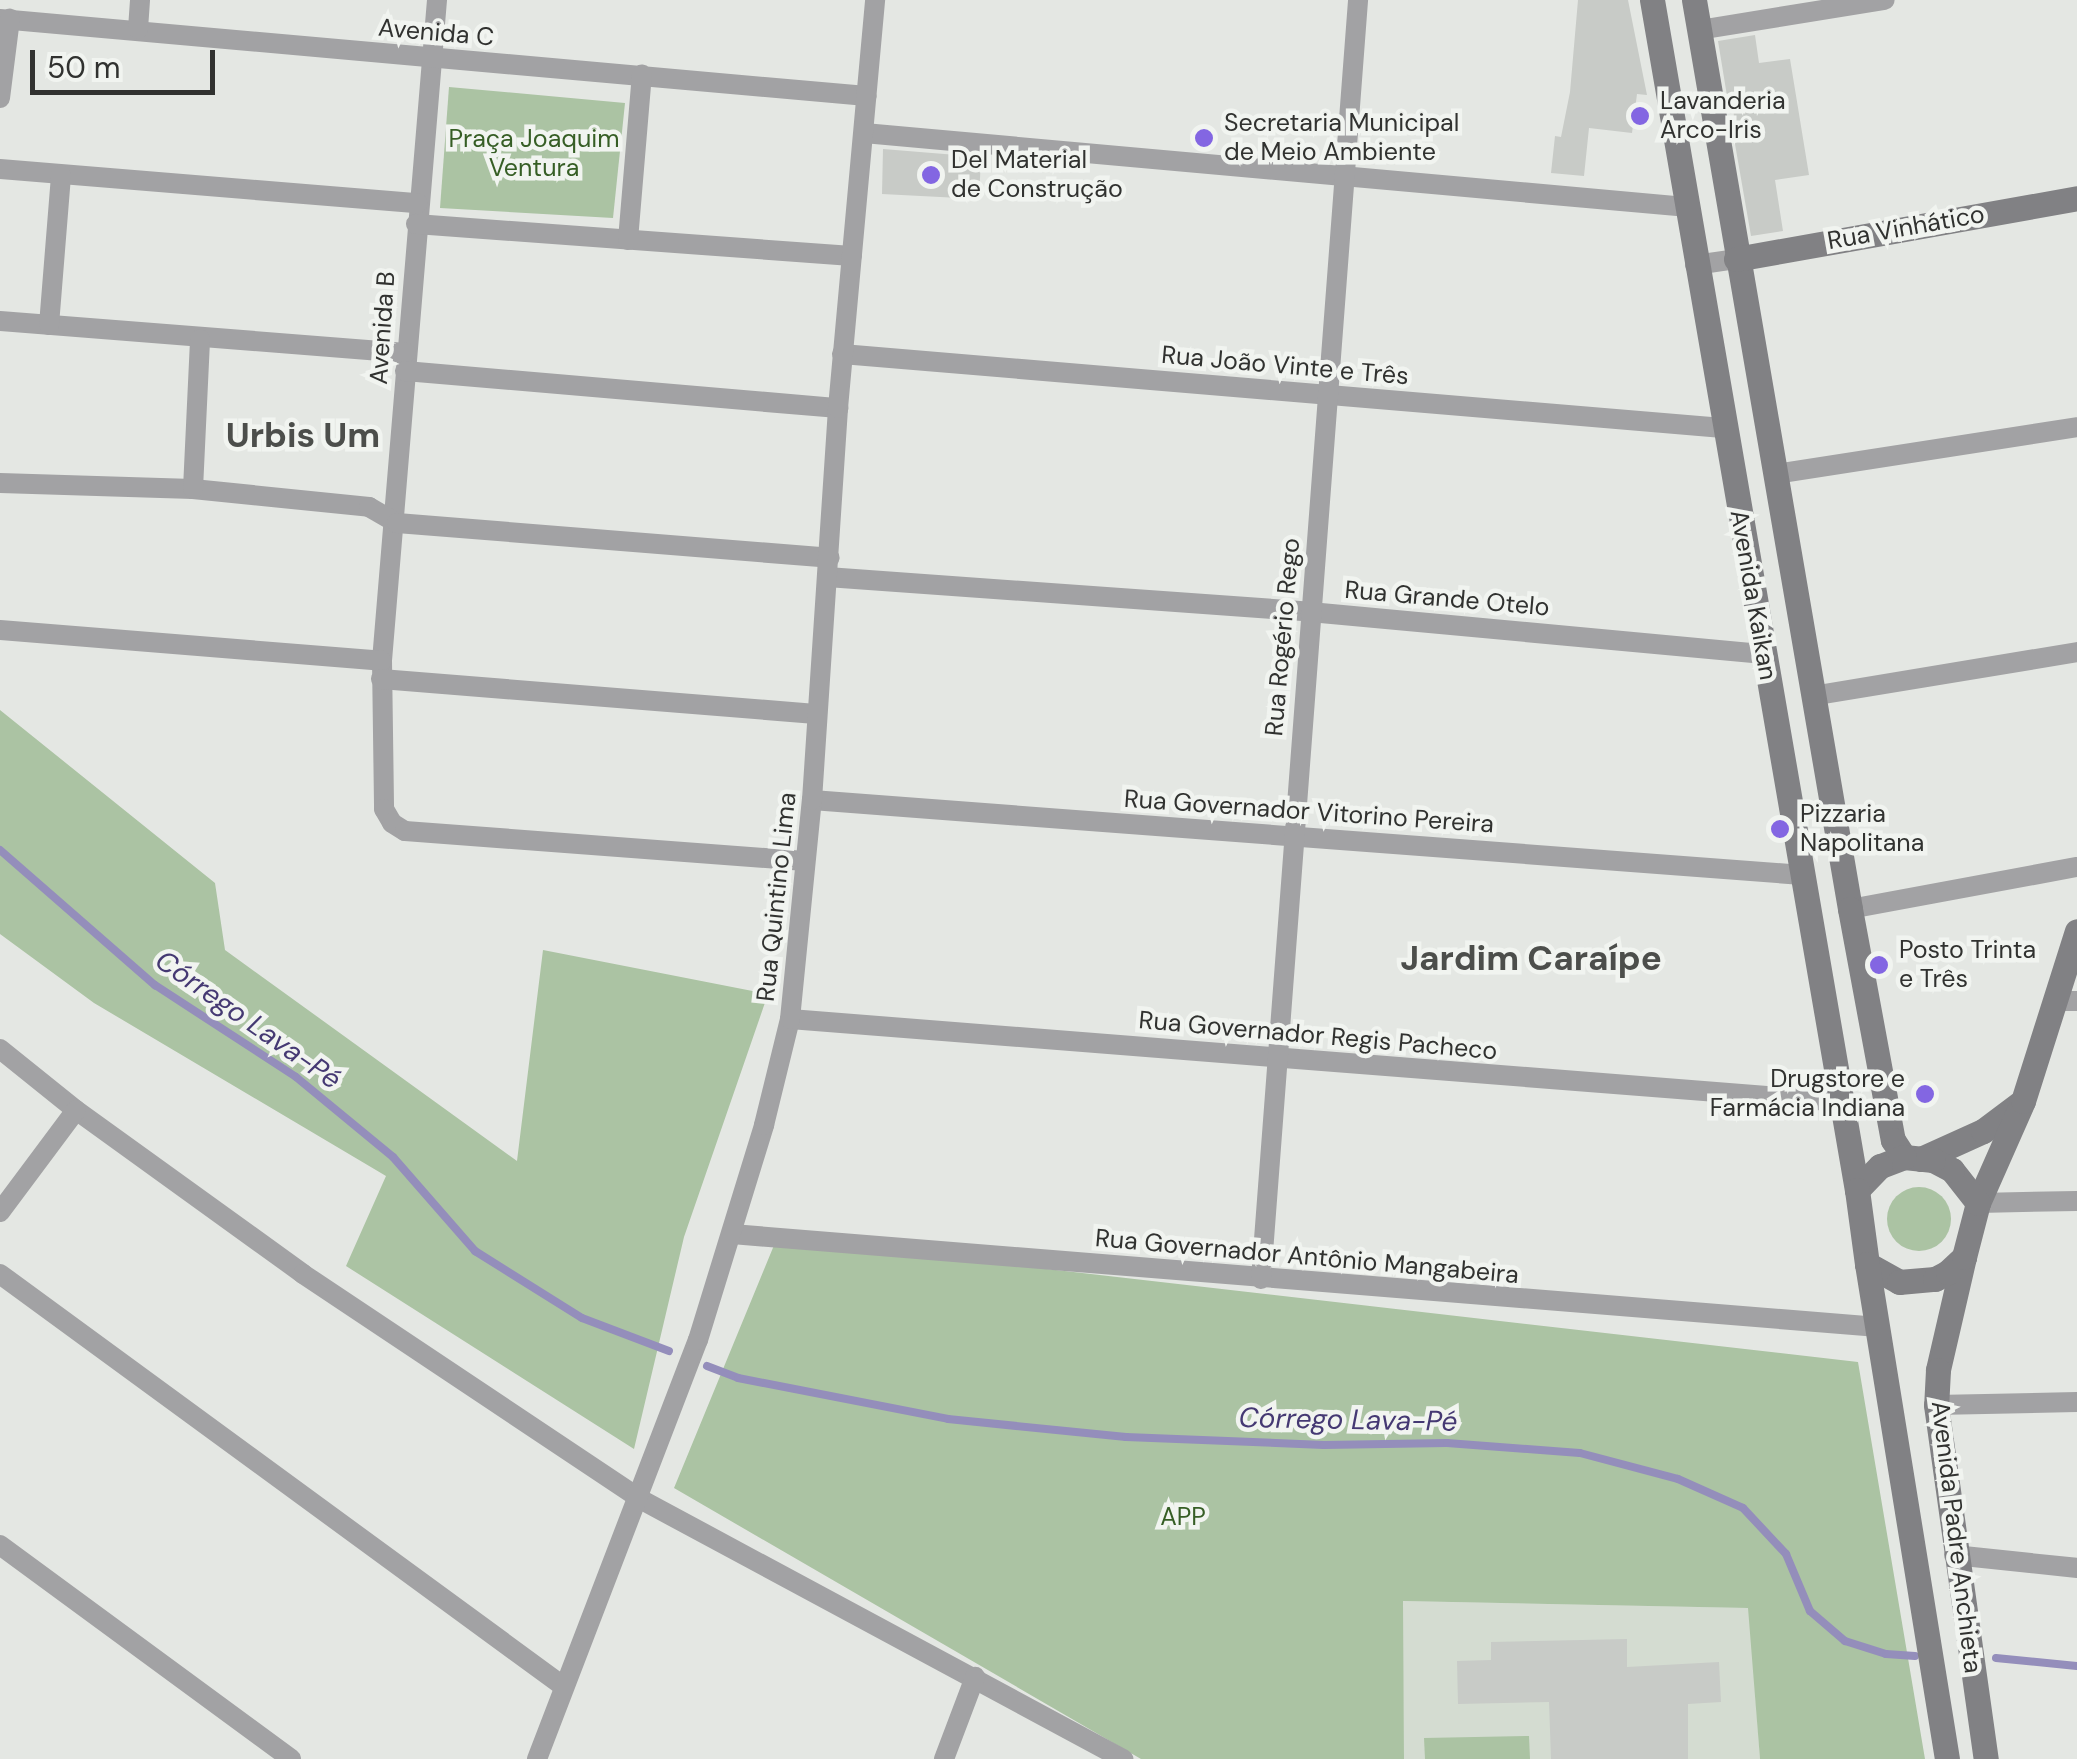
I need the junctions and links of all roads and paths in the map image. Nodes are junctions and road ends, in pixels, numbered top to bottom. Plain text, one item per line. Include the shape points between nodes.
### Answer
1 (140, 0) edge
2 (437, 0) edge
3 (875, 0) edge
4 (1358, 0) edge
5 (1652, 0) edge
6 (1694, 0) edge
7 (1885, 0) edge
8 (5, 19) edge
9 (138, 29) junction
10 (1699, 30) junction
11 (431, 59) junction
12 (642, 75) junction
13 (867, 96) junction
14 (0, 98) edge
15 (864, 133) junction
16 (0, 169) edge
17 (60, 175) junction
18 (1346, 178) junction
19 (2077, 198) edge
20 (418, 202) junction
21 (1686, 207) junction
22 (416, 224) junction
23 (628, 240) junction
24 (852, 256) junction
25 (1736, 259) junction
26 (1696, 265) junction
27 (0, 321) edge
28 (49, 325) junction
29 (200, 338) junction
30 (842, 354) junction
31 (405, 362) junction
32 (1328, 395) junction
33 (838, 408) junction
34 (2077, 427) edge
35 (1723, 428) junction
36 (1775, 474) junction
37 (0, 482) edge
38 (193, 489) junction
39 (397, 524) junction
40 (828, 568) junction
41 (1310, 612) junction
42 (0, 630) edge
43 (2077, 652) edge
44 (1764, 654) junction
45 (382, 670) junction
46 (1812, 696) junction
47 (816, 714) junction
48 (812, 800) junction
49 (1292, 836) junction
50 (805, 861) junction
51 (2077, 867) edge
52 (1802, 875) junction
53 (1850, 909) junction
54 (2077, 931) edge
55 (2066, 1001) edge
56 (790, 1019) junction
57 (0, 1049) edge
58 (1277, 1058) junction
59 (2023, 1101) junction
60 (1842, 1102) junction
61 (76, 1110) junction
62 (1913, 1158) junction
63 (1856, 1190) junction
64 (2077, 1201) edge
65 (1978, 1203) junction
66 (0, 1212) edge
67 (732, 1234) junction
68 (1964, 1257) junction
69 (1866, 1264) junction
70 (0, 1274) edge
71 (1261, 1279) junction
72 (1878, 1328) junction
73 (2077, 1402) edge
74 (1936, 1405) junction
75 (640, 1499) junction
76 (0, 1545) edge
77 (1954, 1555) junction
78 (2077, 1568) edge
79 (975, 1677) junction
80 (563, 1686) junction
81 (290, 1759) edge
82 (537, 1759) edge
83 (944, 1759) edge
84 (1124, 1759) edge
85 (1947, 1759) edge
86 (1986, 1759) edge

1 - 9 street
2 - 11 street, Avenida B
3 - 13 street, Rua Quintino Lima
4 - 18 street, Rua Rogério Rego
5 - 21 street, Avenida Kaikan
6 - 10 street, Avenida Kaikan
7 - 10 street
8 - 9 street, Avenida C
8 - 14 street
9 - 11 street, Avenida C
10 - 25 street, Avenida Kaikan
11 - 12 street, Avenida C
11 - 20 street, Avenida B
12 - 13 street, Avenida C
12 - 23 street
13 - 15 street, Rua Quintino Lima
15 - 18 street
15 - 24 street, Rua Quintino Lima
16 - 17 street
17 - 20 street
17 - 28 street
18 - 21 street
18 - 32 street, Rua Rogério Rego
19 - 25 street, Rua Vinhático
20 - 22 street, Avenida B
21 - 26 street, Avenida Kaikan
22 - 23 street
22 - 31 street, Avenida B
23 - 24 street
24 - 30 street, Rua Quintino Lima
25 - 26 street
25 - 36 street, Avenida Kaikan
26 - 35 street, Avenida Kaikan
27 - 28 street
28 - 29 street
29 - 31 street
29 - 38 street
30 - 32 street, Rua João Vinte e Três
30 - 33 street, Rua Quintino Lima
31 - 33 street
31 - 39 street, Avenida B
32 - 35 street, Rua João Vinte e Três
32 - 41 street, Rua Rogério Rego
33 - 40 street, Rua Quintino Lima
34 - 36 street
35 - 44 street, Avenida Kaikan
36 - 46 street, Avenida Kaikan
37 - 38 street, Rua Grande Otelo
38 - 39 street, Rua Grande Otelo via 368,507
39 - 40 street, Rua Grande Otelo
39 - 45 street, Avenida B
40 - 41 street, Rua Grande Otelo
40 - 47 street, Rua Quintino Lima
41 - 44 street, Rua Grande Otelo
41 - 49 street, Rua Rogério Rego
42 - 45 street
43 - 46 street
44 - 52 street, Avenida Kaikan
45 - 47 street
45 - 50 street, Avenida B via 384,809 405,831
46 - 53 street, Avenida Kaikan
47 - 48 street, Rua Quintino Lima
48 - 49 street, Rua Governador Vitorino Pereira
48 - 50 street, Rua Quintino Lima
49 - 52 street, Rua Governador Vitorino Pereira
49 - 58 street, Rua Rogério Rego
50 - 56 street, Rua Quintino Lima
51 - 53 street
52 - 60 street, Avenida Kaikan
53 - 62 street, Avenida Kaikan via 1893,1140
54 - 55 street, Avenida Padre Anchieta
55 - 59 street, Avenida Padre Anchieta
56 - 58 street, Rua Governador Regis Pacheco
56 - 67 street, Rua Quintino Lima
57 - 61 street
58 - 60 street, Rua Governador Regis Pacheco
58 - 71 street, Rua Rogério Rego
59 - 62 street via 1983,1131
59 - 65 street, Avenida Padre Anchieta
60 - 63 street, Avenida Kaikan
61 - 66 street
61 - 75 street via 303,1274
62 - 63 street via 1880,1166
62 - 65 street via 1952,1170
63 - 69 street, Avenida Padre Anchieta
64 - 65 street
65 - 68 street, Avenida Padre Anchieta
67 - 71 street, Rua Governador Antônio Mangabeira
67 - 75 street, Rua Quintino Lima
68 - 69 street via 1935,1279 1914,1283
68 - 74 street, Avenida Padre Anchieta
69 - 72 street, Avenida Padre Anchieta
70 - 80 street
71 - 72 street, Rua Governador Antônio Mangabeira
72 - 85 street, Avenida Padre Anchieta
73 - 74 street
74 - 77 street, Avenida Padre Anchieta
75 - 79 street
75 - 80 street, Rua Quintino Lima
76 - 81 street
77 - 78 street
77 - 86 street, Avenida Padre Anchieta
79 - 83 street
79 - 84 street
80 - 82 street, Rua Quintino Lima

